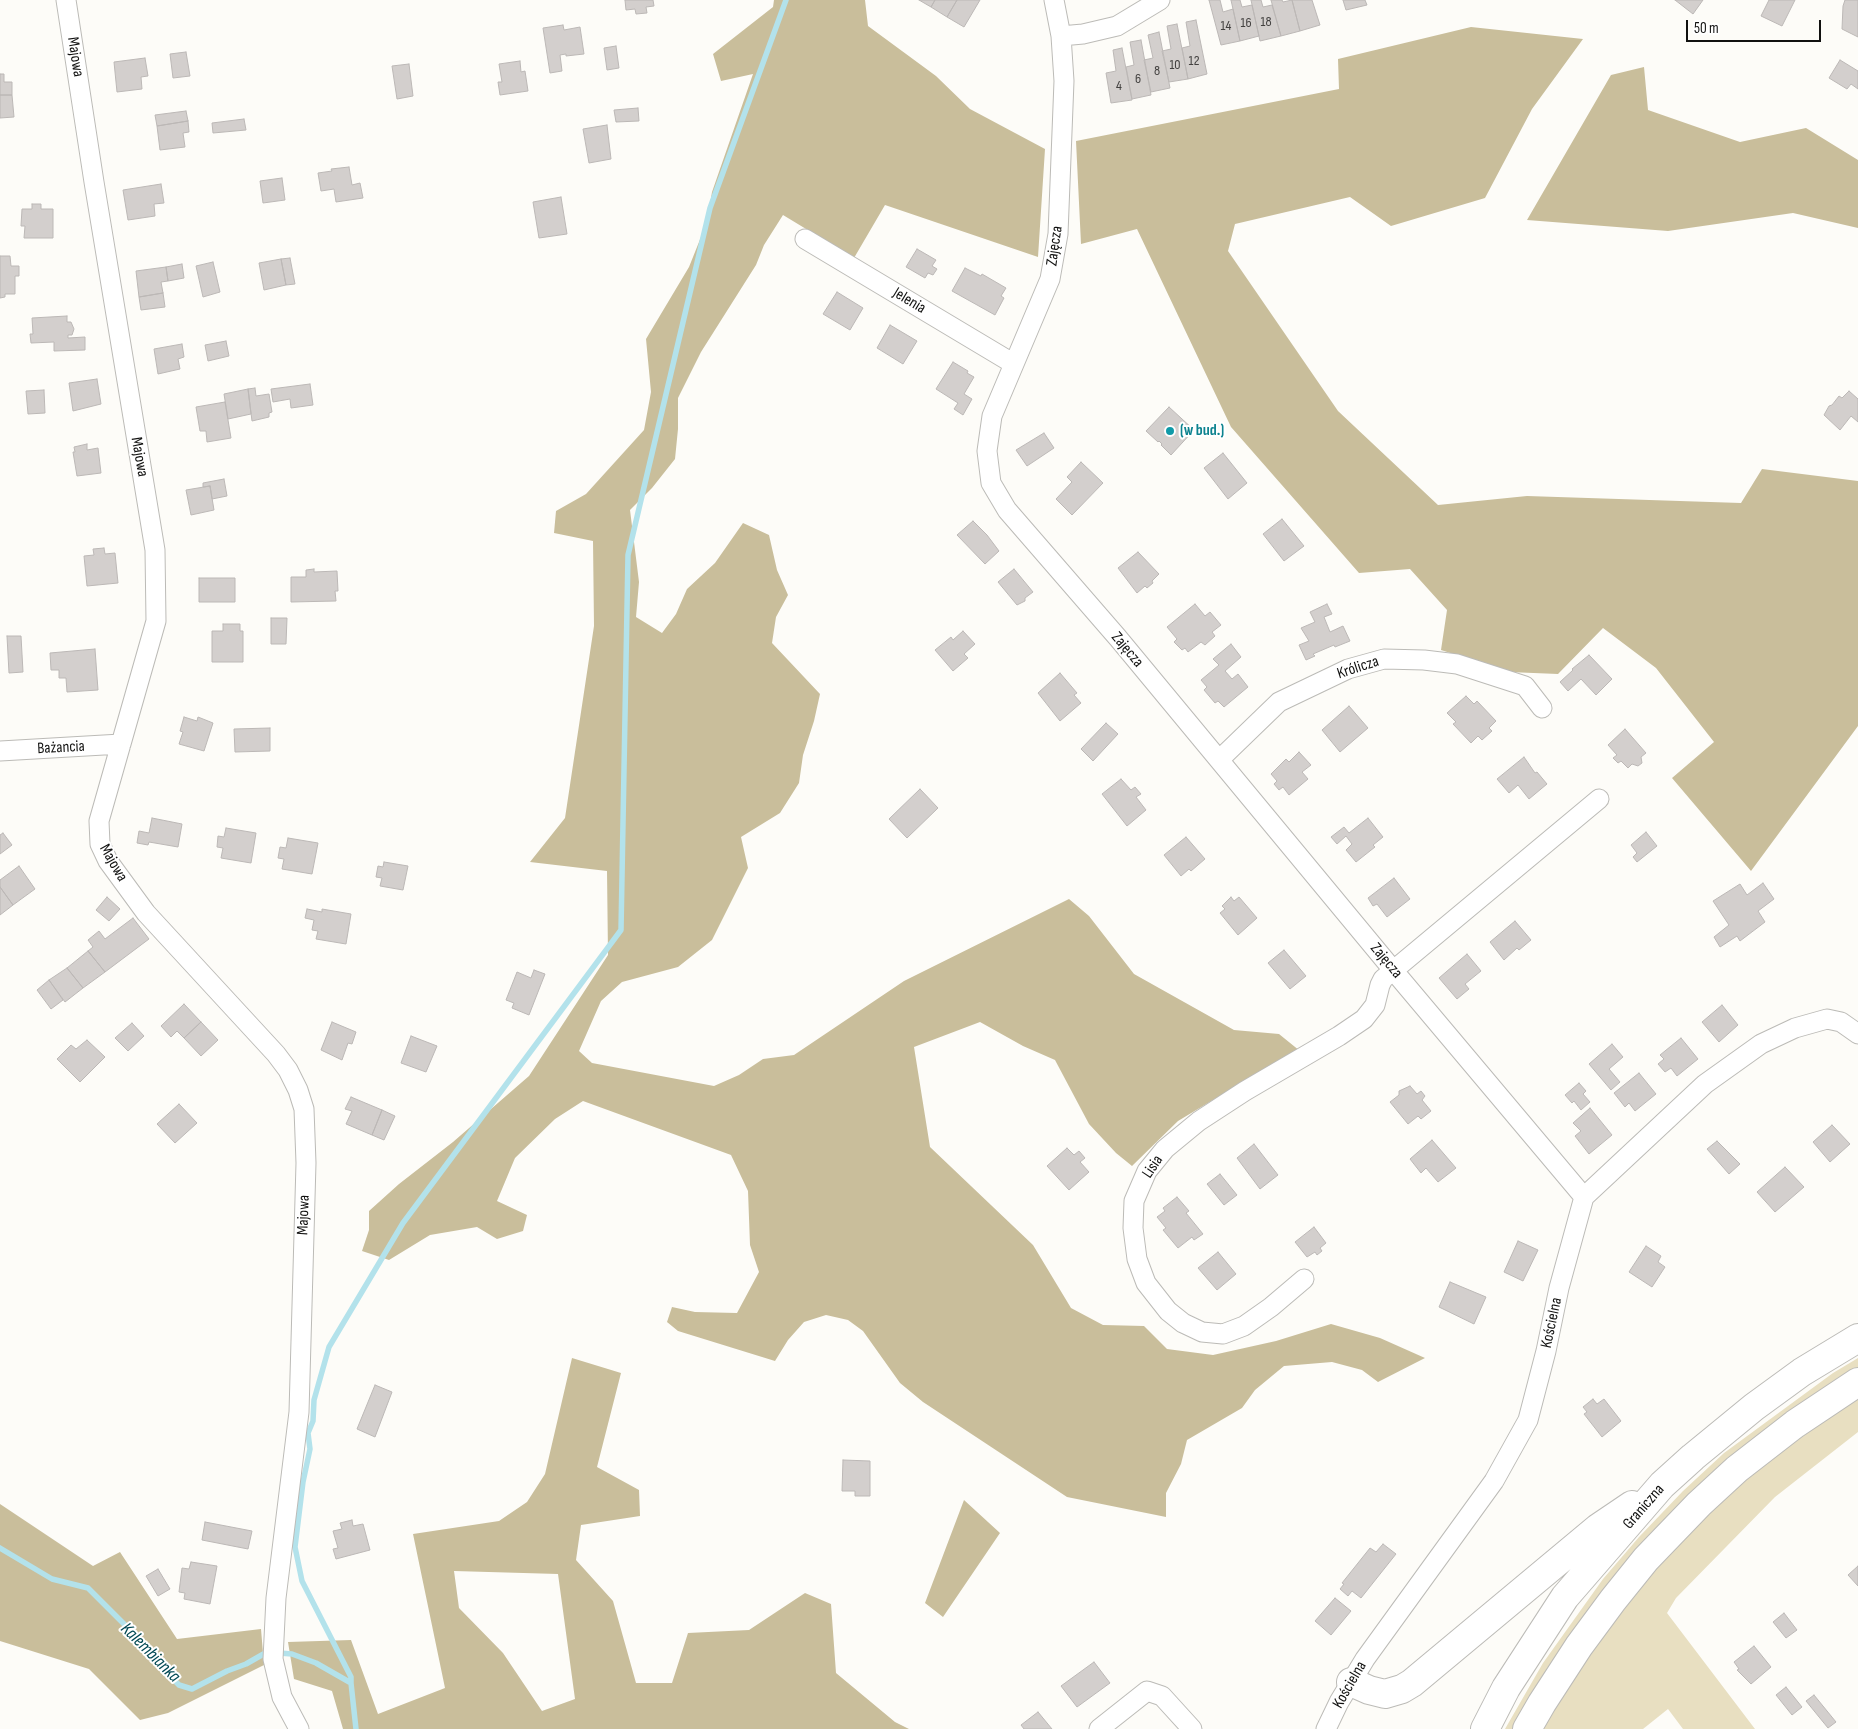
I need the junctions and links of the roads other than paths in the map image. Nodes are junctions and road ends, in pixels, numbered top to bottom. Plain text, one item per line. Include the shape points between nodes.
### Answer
1 (66, 0) edge
2 (1054, 0) edge
3 (1160, 0) edge
4 (1061, 36) junction
5 (805, 239) dead end
6 (1014, 364) junction
7 (1542, 708) dead end
8 (121, 744) junction
9 (0, 751) edge
10 (1219, 760) junction
11 (1599, 799) dead end
12 (1393, 970) junction
13 (1858, 1034) edge
14 (1584, 1197) junction
15 (1304, 1279) dead end
16 (1858, 1338) edge
17 (1858, 1382) edge
18 (1662, 1485) junction
19 (1351, 1682) junction
20 (299, 1729) edge
21 (1099, 1729) edge
22 (1192, 1729) edge
23 (1326, 1729) edge
24 (1485, 1729) edge
25 (1527, 1729) edge

1 - 8 street, Majowa via 155,550 156,621
2 - 4 street, Zajęcza
3 - 4 street via 1117,26
4 - 6 street, Zajęcza via 1064,81 1058,234 1050,279
5 - 6 street, Jelenia
6 - 10 street, Zajęcza via 992,416 988,436 991,483 1007,510
7 - 10 street, Królicza via 1525,686 1457,664 1384,659 1348,669 1279,702
8 - 9 street, Bażancia
8 - 20 street, Majowa via 98,821 100,844 108,861 146,913 276,1054 288,1070 304,1109 306,1163 299,1412 276,1598 273,1653 282,1697
10 - 12 street, Zajęcza
11 - 12 street
12 - 14 street, Zajęcza
12 - 15 street, Lisia via 1383,979 1375,1005 1364,1019 1245,1091 1165,1149 1147,1171 1134,1201 1136,1258 1146,1283 1168,1311 1202,1332 1224,1334 1244,1326
13 - 14 street via 1841,1022 1827,1019 1795,1028 1761,1044 1705,1084
14 - 19 street, Kościelna via 1528,1420 1494,1481
16 - 18 highway, Graniczna via 1802,1372 1754,1407
17 - 25 highway via 1795,1424 1737,1469 1646,1559 1579,1646
18 - 19 highway via 1598,1528 1412,1683 1385,1694
18 - 24 highway, Graniczna via 1565,1597 1506,1688
19 - 23 street, Kościelna
21 - 22 street via 1147,1691 1162,1696

